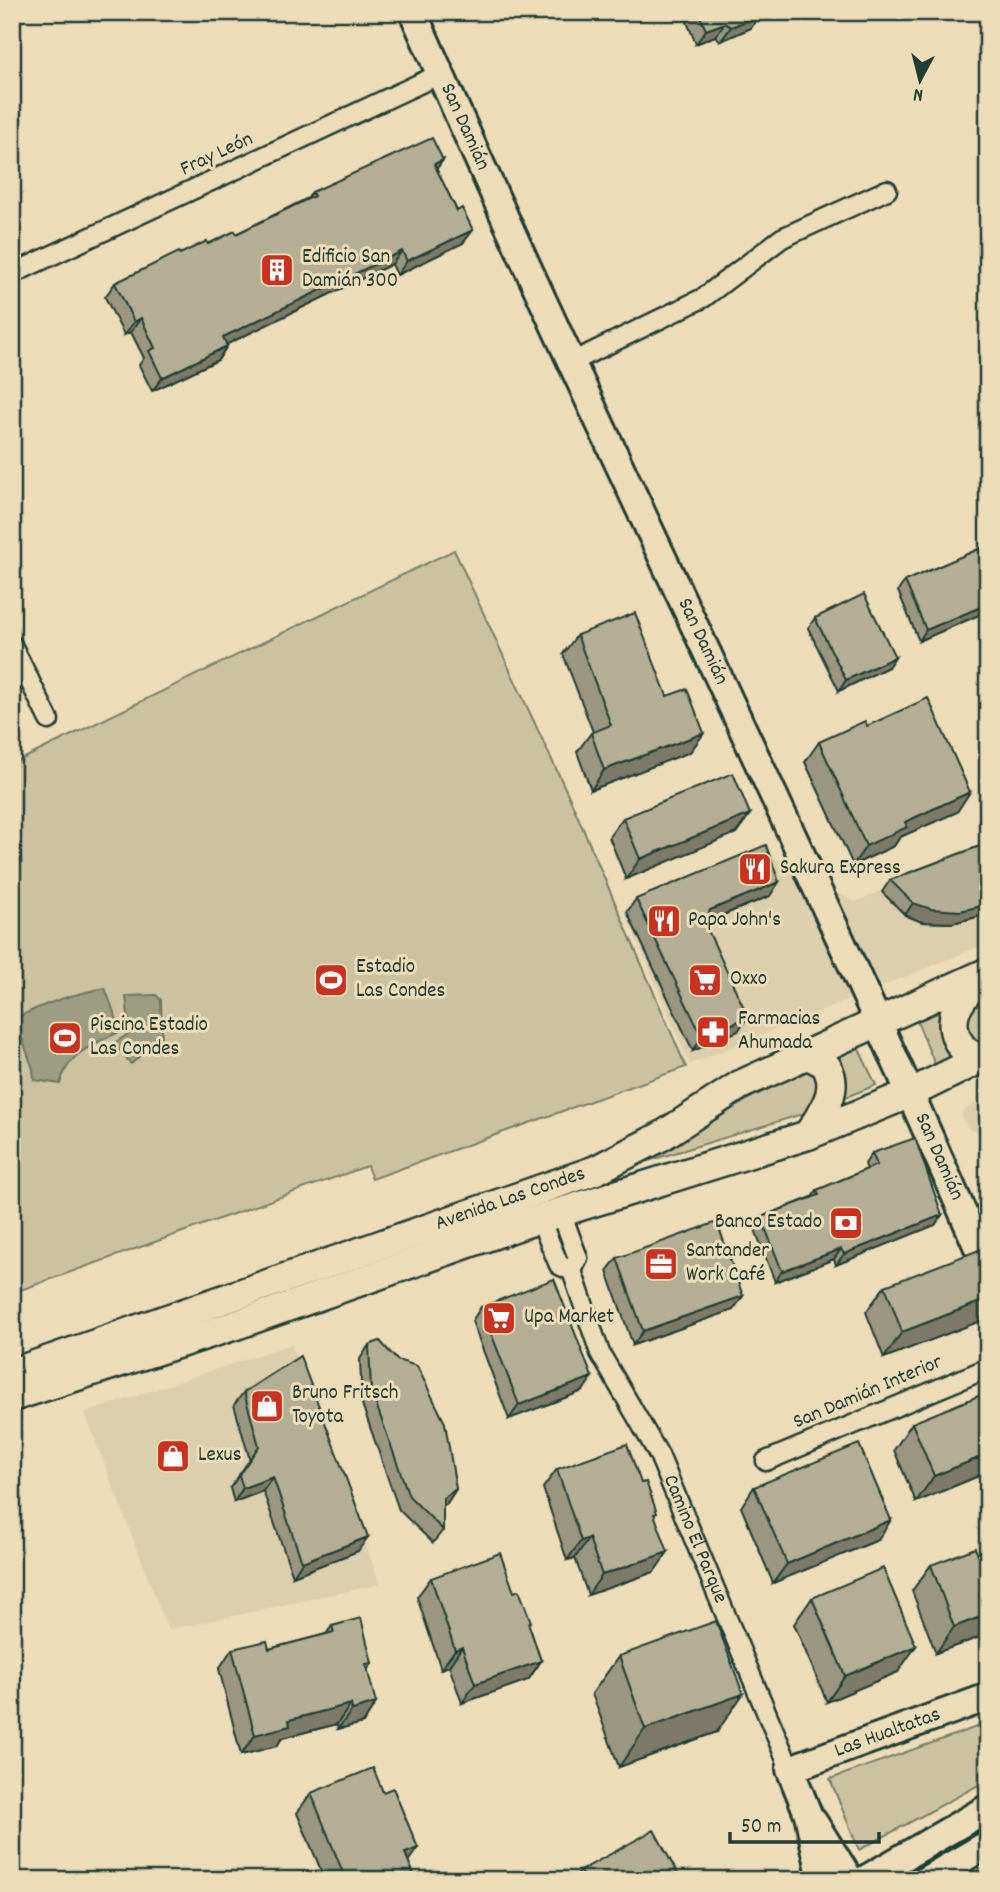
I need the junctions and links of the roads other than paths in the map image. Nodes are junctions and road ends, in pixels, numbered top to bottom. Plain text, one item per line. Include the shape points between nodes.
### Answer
1 (413, 12) edge
2 (440, 75) junction
3 (887, 190) dead end
4 (12, 274) edge
5 (572, 362) junction
6 (12, 645) edge
7 (49, 720) dead end
8 (985, 973) edge
9 (877, 1021) junction
10 (806, 1054) junction
11 (985, 1056) edge
12 (911, 1093) junction
13 (808, 1135) junction
14 (550, 1216) junction
15 (988, 1271) edge
16 (988, 1368) edge
17 (12, 1373) edge
18 (12, 1397) edge
19 (766, 1461) dead end
20 (988, 1697) edge
21 (790, 1769) junction
22 (988, 1808) edge
23 (808, 1814) junction
24 (988, 1844) edge
25 (822, 1880) edge
26 (850, 1880) edge
27 (864, 1880) edge
28 (926, 1880) edge

1 - 2 main road, San Damián
2 - 4 street, Fray León
2 - 5 main road, San Damián
3 - 5 street via 782,237 703,298
5 - 9 main road, San Damián
6 - 7 street
8 - 9 main road, Avenida Las Condes
8 - 11 main road via 961,1001 953,1024 960,1045 969,1054
9 - 10 main road, Avenida Las Condes
9 - 12 main road, San Damián
10 - 13 main road via 824,1063 833,1083 826,1106
10 - 17 main road, Avenida Las Condes via 740,1086 662,1136 596,1170
11 - 12 main road, Avenida Las Condes
12 - 13 main road, Avenida Las Condes
12 - 15 main road, San Damián
13 - 14 main road, Avenida Las Condes
14 - 18 main road, Avenida Las Condes
14 - 21 street, Camino El Parque via 559,1265 572,1271 600,1353 659,1455
16 - 19 street, San Damián Interior
20 - 21 main road, Las Hualtatas
21 - 23 main road, Camino El Parque
22 - 27 main road
23 - 25 main road, Camino El Parque
23 - 26 main road, Camino El Parque
24 - 28 main road

